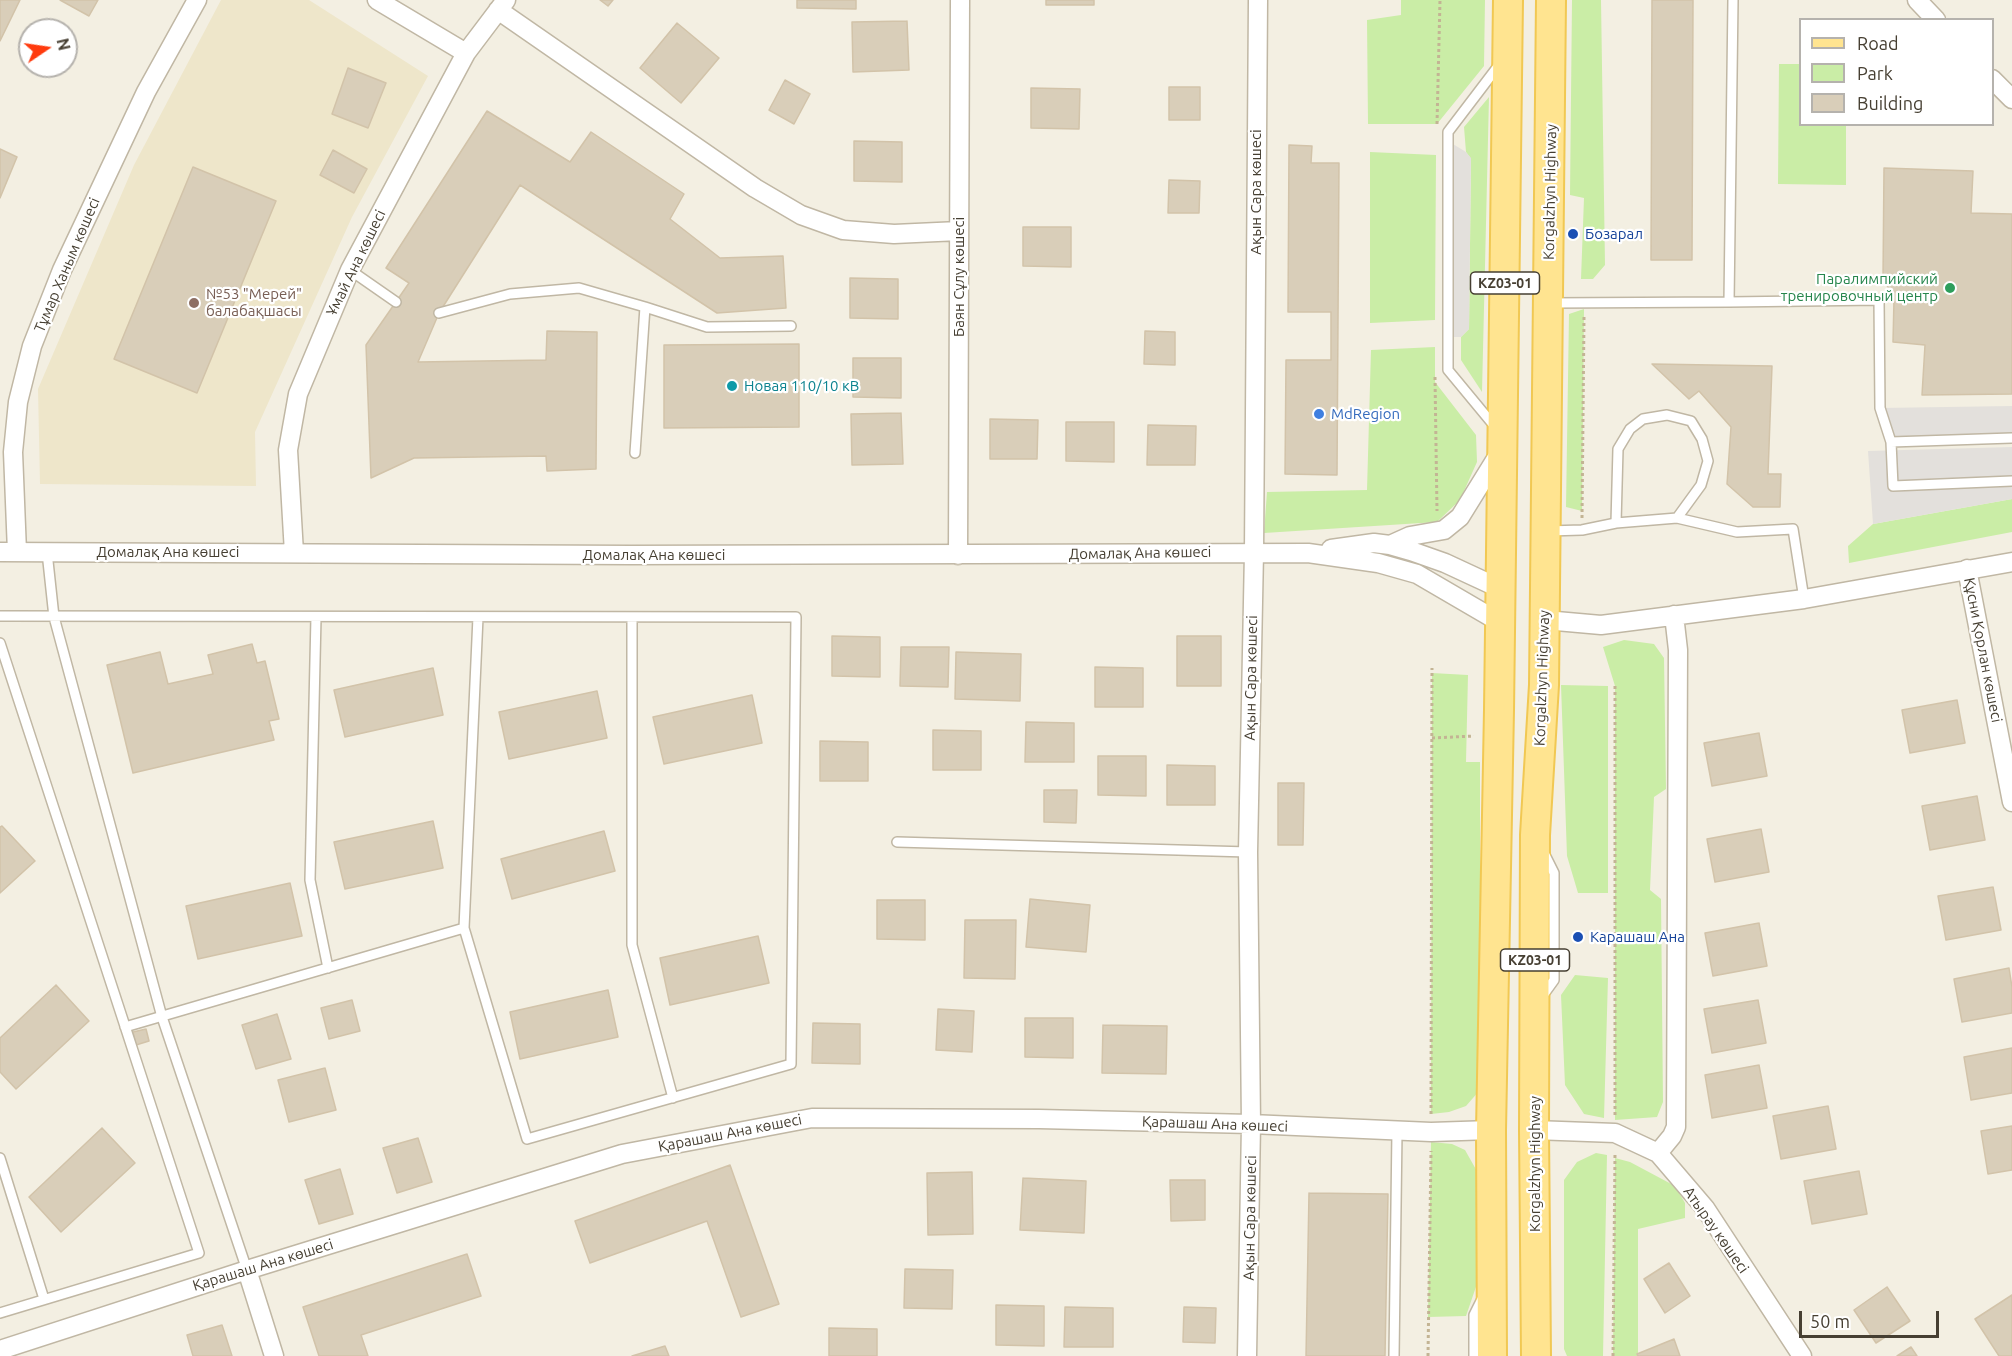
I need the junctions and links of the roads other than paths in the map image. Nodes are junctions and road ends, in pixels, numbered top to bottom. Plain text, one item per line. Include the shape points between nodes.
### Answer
1 (197, 0) edge
2 (377, 0) edge
3 (960, 0) edge
4 (1258, 0) edge
5 (1508, 0) edge
6 (1551, 0) edge
7 (1733, 0) edge
8 (1917, 0) edge
9 (502, 5) edge
10 (1934, 18) edge
11 (466, 53) junction
12 (1508, 54) junction
13 (1994, 81) edge
14 (2012, 99) edge
15 (959, 231) junction
16 (350, 270) junction
17 (396, 302) dead end
18 (1729, 302) junction
19 (1548, 303) junction
20 (645, 307) junction
21 (439, 313) dead end
22 (791, 326) dead end
23 (2012, 438) edge
24 (1502, 442) junction
25 (1892, 442) junction
26 (635, 453) dead end
27 (2012, 481) edge
28 (1677, 518) junction
29 (1616, 522) junction
30 (1545, 531) junction
31 (1390, 545) junction
32 (9, 552) edge
33 (47, 552) junction
34 (1254, 552) junction
35 (294, 553) junction
36 (1308, 553) junction
37 (958, 555) junction
38 (2012, 562) edge
39 (1967, 569) junction
40 (1501, 589) junction
41 (1804, 599) junction
42 (1674, 615) junction
43 (0, 616) edge
44 (54, 617) junction
45 (316, 617) junction
46 (478, 617) junction
47 (632, 617) junction
48 (1545, 620) junction
49 (1501, 623) junction
50 (0, 643) edge
51 (2012, 802) edge
52 (897, 842) dead end
53 (1248, 852) junction
54 (464, 928) junction
55 (328, 968) junction
56 (162, 1017) junction
57 (125, 1027) junction
58 (673, 1098) junction
59 (1251, 1124) junction
60 (1491, 1130) junction
61 (1397, 1131) junction
62 (1534, 1131) junction
63 (1658, 1153) junction
64 (0, 1158) edge
65 (247, 1270) junction
66 (1491, 1278) junction
67 (44, 1299) junction
68 (0, 1313) edge
69 (0, 1350) edge
70 (274, 1356) edge
71 (1248, 1356) edge
72 (1394, 1356) edge
73 (1474, 1356) edge
74 (1492, 1356) edge
75 (1536, 1356) edge
76 (1802, 1356) edge

1 - 32 street, Тұмар Ханым көшесі via 141,102 62,270 32,346 18,402
2 - 11 street
3 - 15 street, Баян Сұлу көшесі
4 - 34 street, Ақын Сара көшесі
5 - 12 main road, KZ03-01
6 - 19 main road, Korgalzhyn Highway / KZ03-01
7 - 18 lane
8 - 10 street
9 - 11 street, Ұмай Ана көшесі
9 - 15 street via 755,188 801,215 843,230 894,234
11 - 16 street, Ұмай Ана көшесі
12 - 24 main road, KZ03-01
12 - 24 lane via 1448,132 1448,370
13 - 14 street
15 - 37 street, Баян Сұлу көшесі
16 - 17 lane
16 - 35 street, Ұмай Ана көшесі via 298,394 288,450
18 - 19 lane
18 - 25 lane via 1879,300 1880,408
19 - 30 main road, Korgalzhyn Highway / KZ03-01
20 - 21 lane via 579,288 510,294
20 - 22 lane via 707,327
20 - 26 lane
23 - 25 lane
24 - 31 street via 1460,517 1444,530 1410,536
24 - 40 main road, KZ03-01
25 - 27 lane via 1893,486
28 - 29 lane
28 - 29 lane via 1701,484 1708,461 1702,439 1691,421 1667,415 1643,418 1630,429 1618,449
28 - 41 lane via 1737,532 1793,529
29 - 30 lane via 1582,530
30 - 48 main road, Korgalzhyn Highway / KZ03-01
31 - 36 street, Домалақ Ана көшесі via 1374,543
31 - 40 street, Домалақ Ана көшесі via 1445,563
32 - 33 street, Домалақ Ана көшесі
33 - 35 street, Домалақ Ана көшесі
33 - 44 lane
34 - 36 street, Домалақ Ана көшесі
34 - 37 street, Домалақ Ана көшесі
34 - 53 street, Ақын Сара көшесі
35 - 37 street, Домалақ Ана көшесі
36 - 49 street, Домалақ Ана көшесі via 1378,563 1417,574
38 - 39 street
39 - 41 street
39 - 51 street, Құсни Қорлан көшесі
40 - 48 main road
40 - 49 main road, KZ03-01
41 - 42 street
42 - 48 street via 1601,625
42 - 63 street via 1678,650 1676,1127
43 - 44 lane
44 - 45 lane
44 - 56 lane
45 - 46 lane
45 - 55 lane via 310,880
46 - 47 lane
46 - 54 lane
47 - 58 lane via 632,945
47 - 58 lane via 796,617 791,1064
48 - 49 main road
48 - 62 main road, Korgalzhyn Highway / KZ03-01 via 1535,835
49 - 60 main road, KZ03-01
50 - 57 lane
52 - 53 lane
53 - 59 street, Ақын Сара көшесі
54 - 55 lane
54 - 58 lane via 527,1139
55 - 56 lane
56 - 57 lane
56 - 65 lane
57 - 67 lane via 198,1253
59 - 61 street, Қарашаш Ана көшесі
59 - 65 street, Қарашаш Ана көшесі via 812,1118 622,1154
59 - 71 street, Ақын Сара көшесі
60 - 61 street, Қарашаш Ана көшесі
60 - 66 main road, KZ03-01
61 - 72 lane
62 - 63 street, Атырау көшесі via 1615,1133
62 - 75 main road, Korgalzhyn Highway / KZ03-01
63 - 76 street, Атырау көшесі via 1705,1208
64 - 67 lane
65 - 69 street, Қарашаш Ана көшесі
65 - 70 street
66 - 73 lane via 1474,1315
66 - 74 main road, KZ03-01
67 - 68 lane

